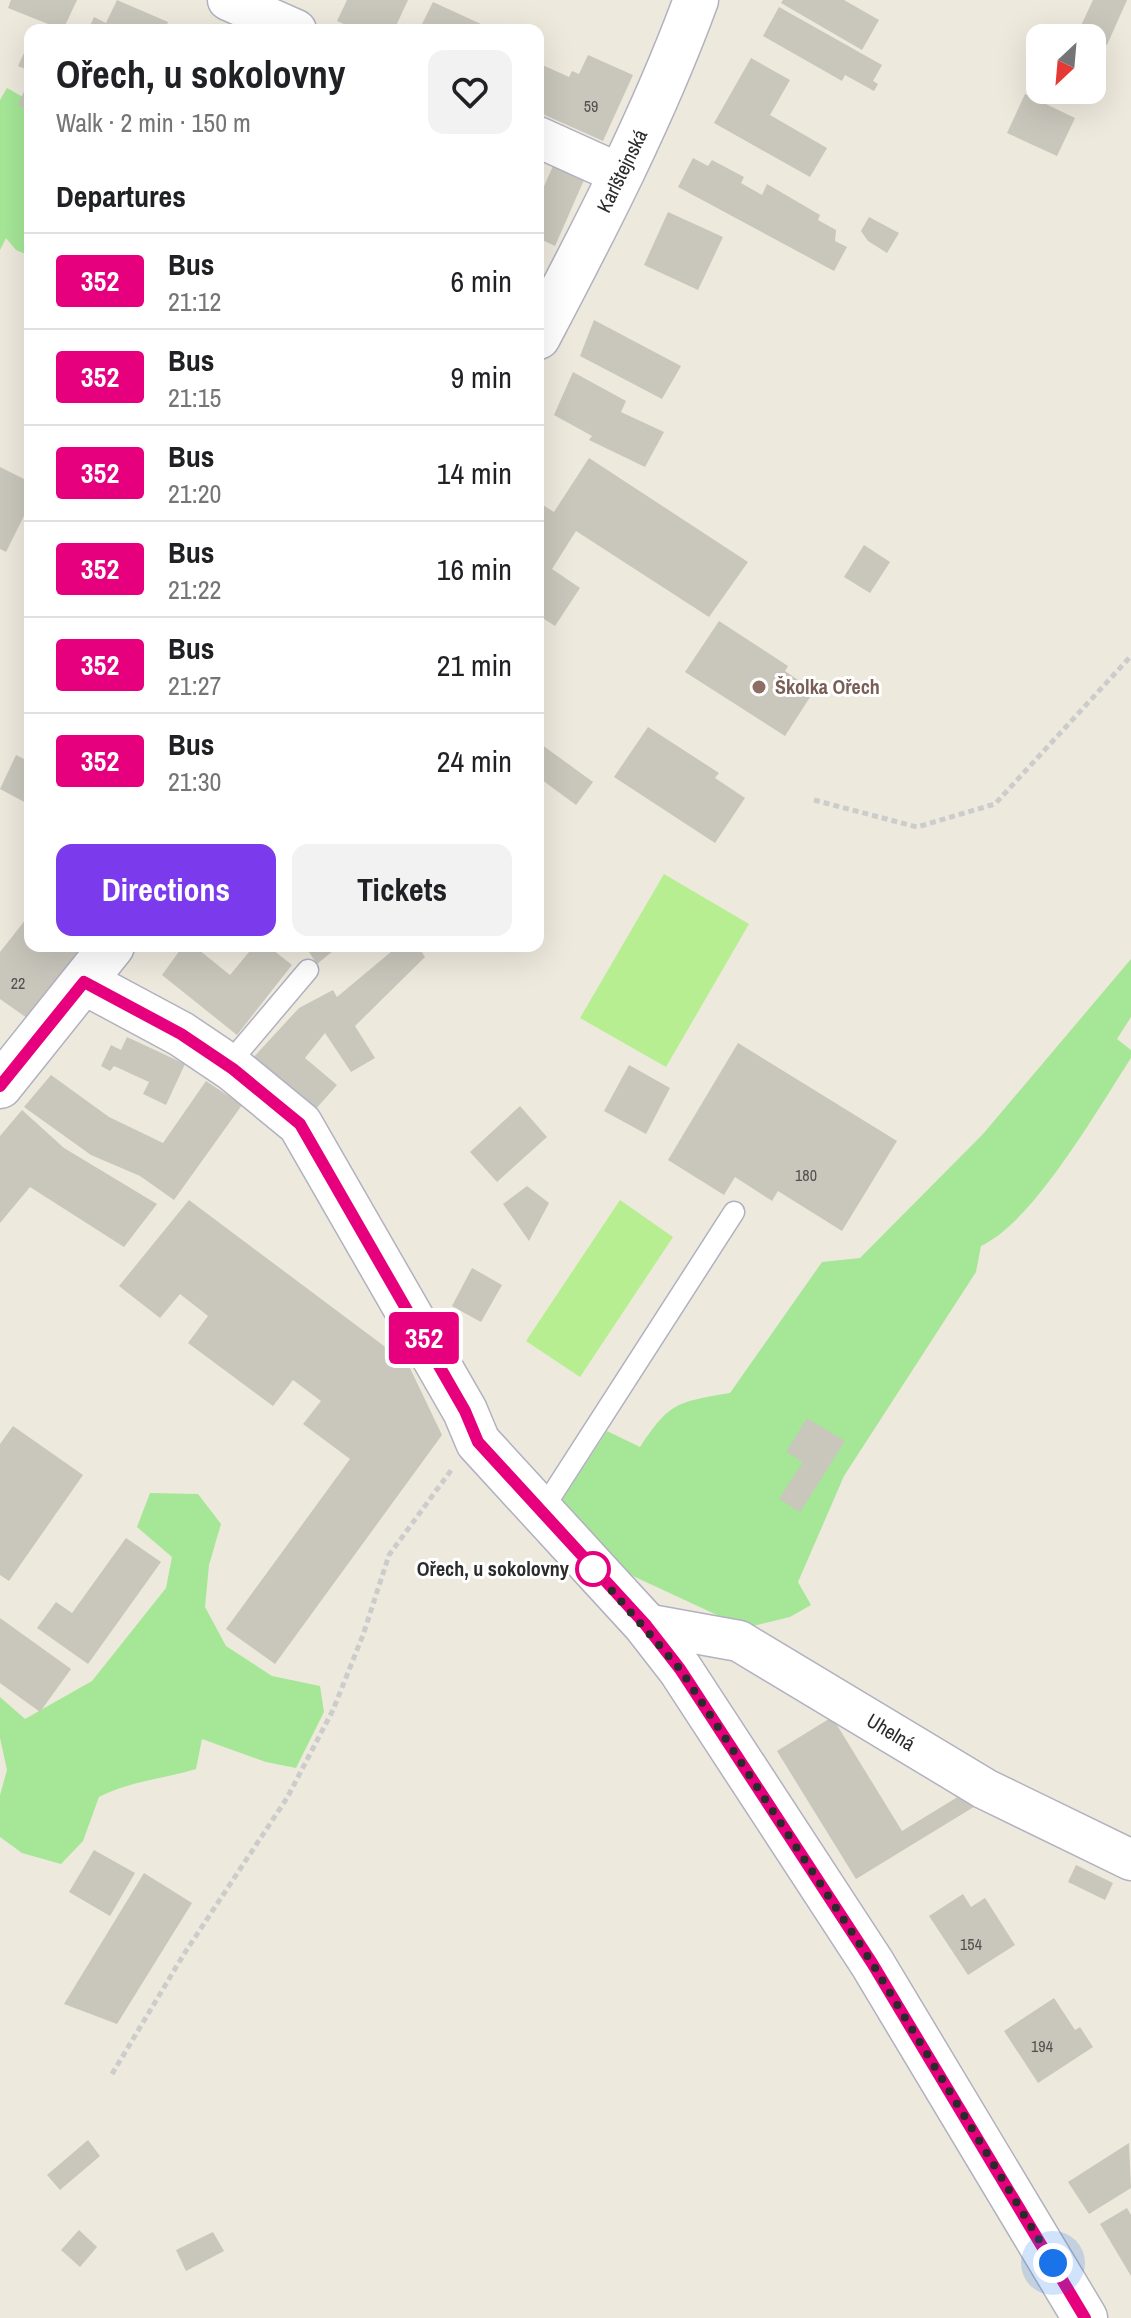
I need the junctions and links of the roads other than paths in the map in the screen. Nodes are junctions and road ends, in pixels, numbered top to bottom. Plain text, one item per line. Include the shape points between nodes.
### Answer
1 (228, 0) edge
2 (696, 0) edge
3 (282, 24) edge
4 (544, 140) edge
5 (622, 175) junction
6 (544, 325) edge
7 (107, 952) edge
8 (308, 970) dead end
9 (84, 982) junction
10 (237, 1054) dead end
11 (0, 1086) edge
12 (734, 1212) dead end
13 (541, 1512) junction
14 (645, 1624) junction
15 (1131, 1860) edge
16 (1085, 2318) edge

1 - 3 street
2 - 5 street, Karlštejnská
4 - 5 street
5 - 6 street, Karlštejnská
7 - 9 street
8 - 10 lane
9 - 11 street
9 - 13 street via 181,1034 300,1124 478,1442
12 - 13 lane
13 - 14 street
14 - 15 street, Uhelná via 739,1641 985,1789
14 - 16 street via 680,1669 872,1963

